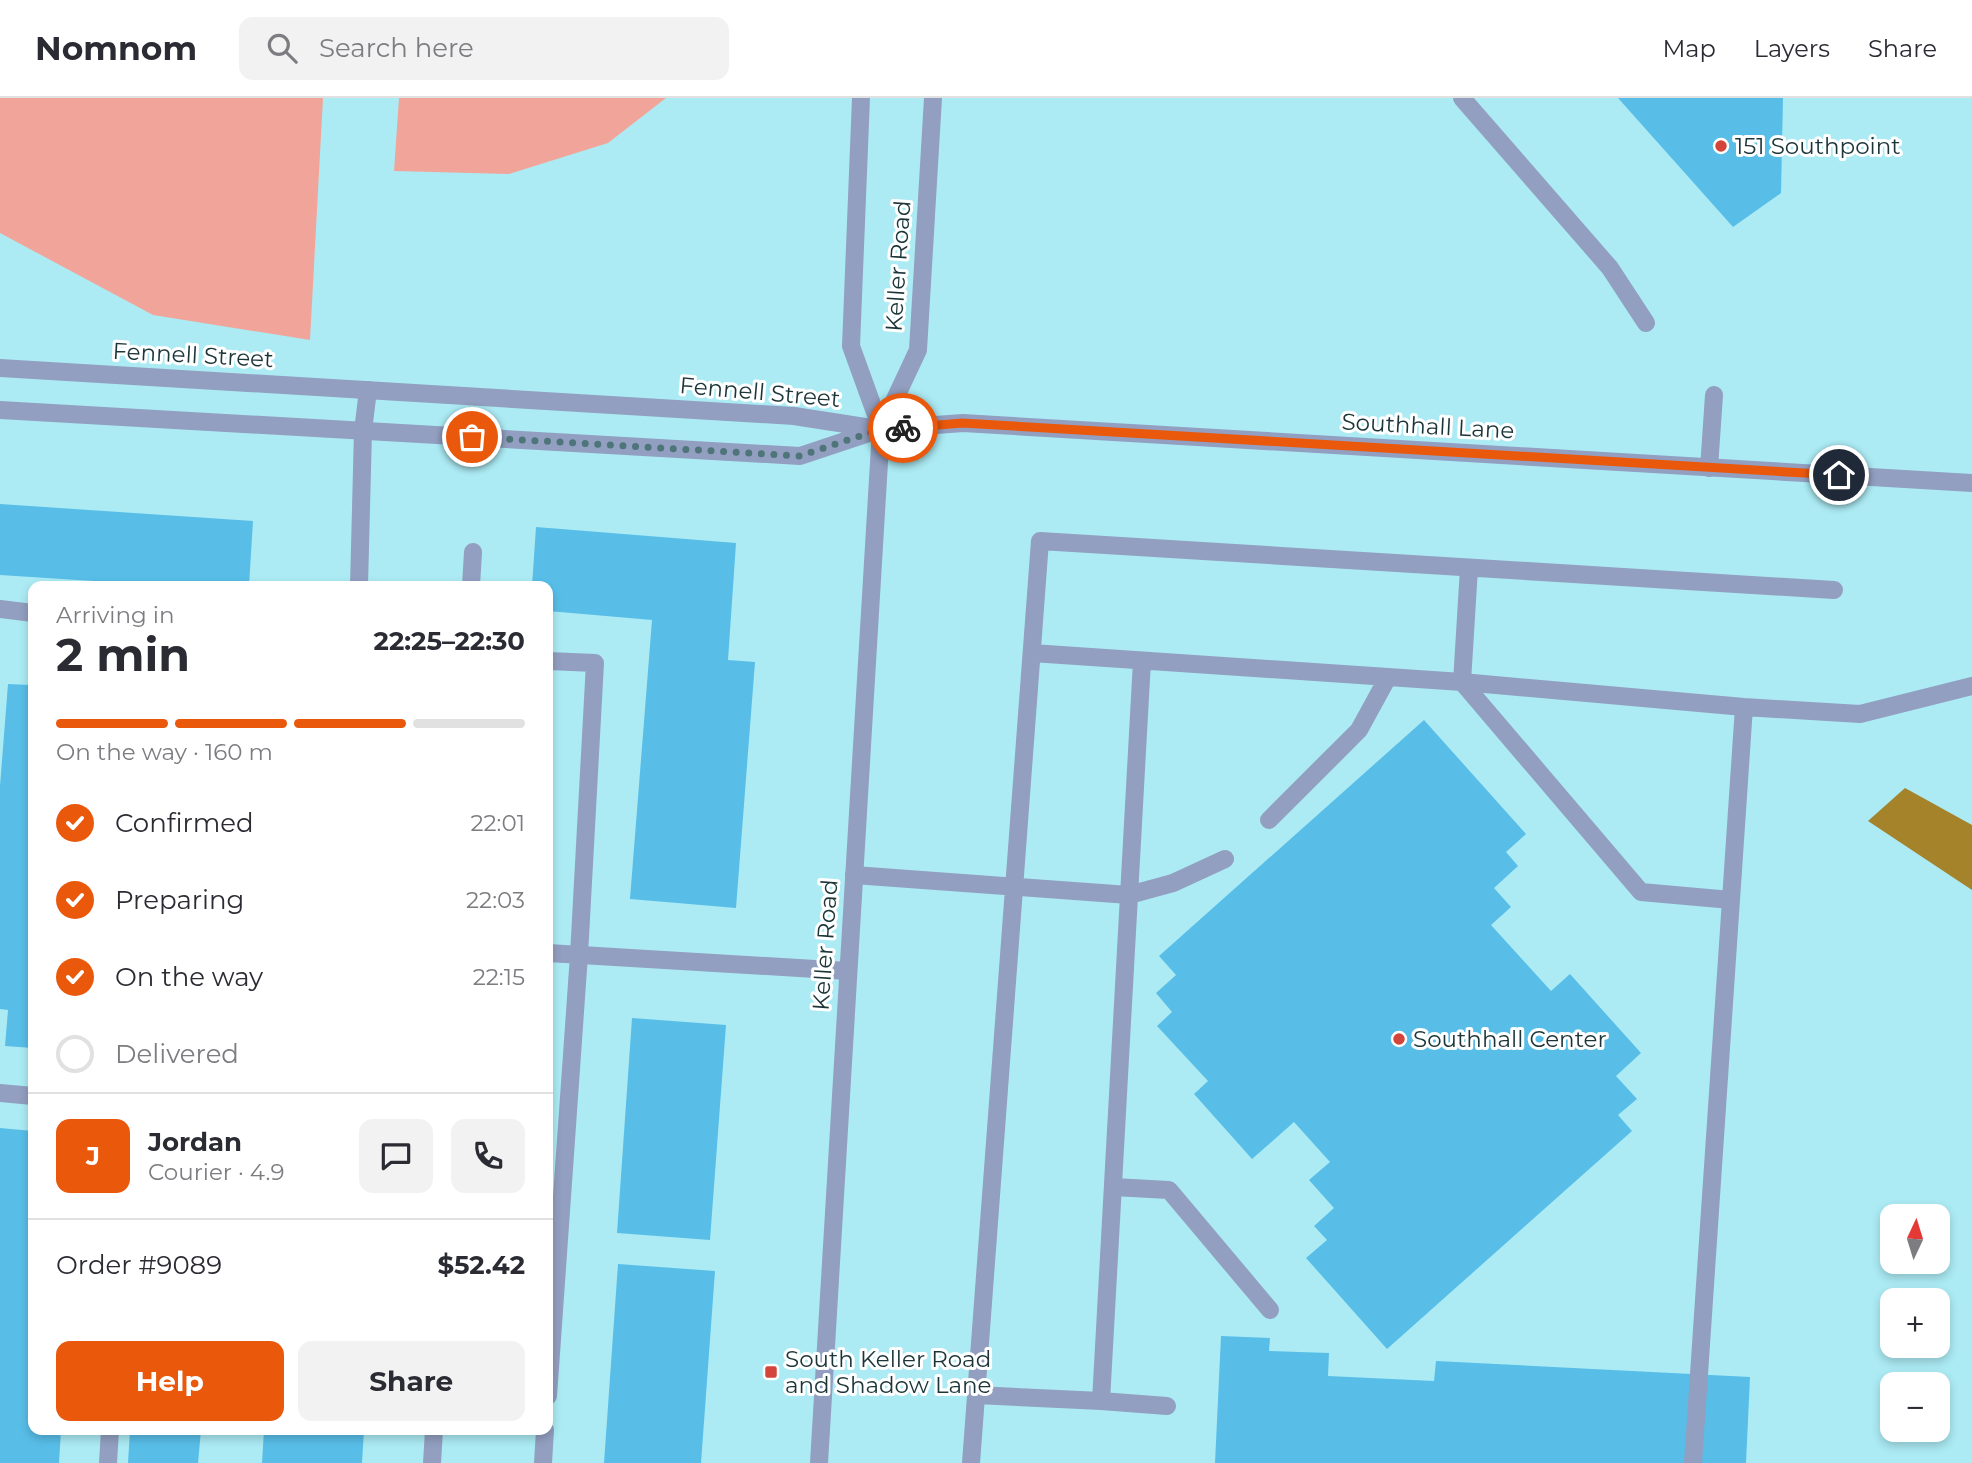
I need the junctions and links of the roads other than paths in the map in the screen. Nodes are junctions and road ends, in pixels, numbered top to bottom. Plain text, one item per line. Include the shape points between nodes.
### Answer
1 (861, 98) edge
2 (933, 98) edge
3 (1462, 98) edge
4 (1646, 323) dead end
5 (0, 368) edge
6 (368, 390) junction
7 (1714, 395) dead end
8 (0, 410) edge
9 (881, 429) junction
10 (363, 431) junction
11 (1709, 468) junction
12 (1972, 482) edge
13 (473, 552) dead end
14 (1469, 568) junction
15 (359, 581) edge
16 (471, 581) edge
17 (1834, 590) dead end
18 (0, 608) edge
19 (28, 611) edge
20 (1032, 653) junction
21 (553, 661) edge
22 (1142, 661) junction
23 (1388, 677) junction
24 (1462, 682) junction
25 (1972, 686) edge
26 (1744, 708) junction
27 (1269, 820) dead end
28 (1225, 859) dead end
29 (854, 875) junction
30 (1016, 886) junction
31 (1129, 895) junction
32 (1731, 901) junction
33 (553, 953) edge
34 (579, 955) junction
35 (848, 971) junction
36 (0, 1093) edge
37 (28, 1096) edge
38 (1113, 1186) junction
39 (1270, 1310) dead end
40 (553, 1325) edge
41 (976, 1395) junction
42 (1101, 1401) junction
43 (1167, 1406) dead end
44 (110, 1435) edge
45 (434, 1435) edge
46 (545, 1435) edge
47 (108, 1463) edge
48 (432, 1463) edge
49 (543, 1463) edge
50 (819, 1463) edge
51 (971, 1463) edge
52 (1693, 1463) edge

1 - 9 street, Keller Road via 851,346
2 - 9 street, Keller Road via 918,350
3 - 4 street via 1610,268
5 - 6 street, Fennell Street
6 - 9 street, Fennell Street via 794,416
6 - 10 street
7 - 11 street
8 - 10 street, Fennell Street
9 - 10 street, Fennell Street via 800,456
9 - 11 street, Southhall Lane via 962,423
9 - 29 street, Keller Road
10 - 15 street
11 - 12 street, Southhall Lane
13 - 16 street
14 - 17 street
14 - 20 street via 1040,541
14 - 24 street
18 - 19 street
20 - 22 street
20 - 30 street
21 - 34 street via 595,663
22 - 23 street
22 - 31 street
23 - 24 street
23 - 27 street via 1359,730
24 - 26 street
24 - 32 street via 1641,892
25 - 26 street via 1860,714
26 - 32 street
28 - 31 street via 1173,883
29 - 30 street
29 - 35 street, Keller Road
30 - 31 street
30 - 41 street
31 - 38 street
32 - 52 street
33 - 34 street
34 - 35 street
34 - 40 street
35 - 50 street, Keller Road
36 - 37 street
38 - 39 street via 1169,1191
38 - 42 street
41 - 42 street
41 - 51 street
42 - 43 street
44 - 47 street
45 - 48 street
46 - 49 street

